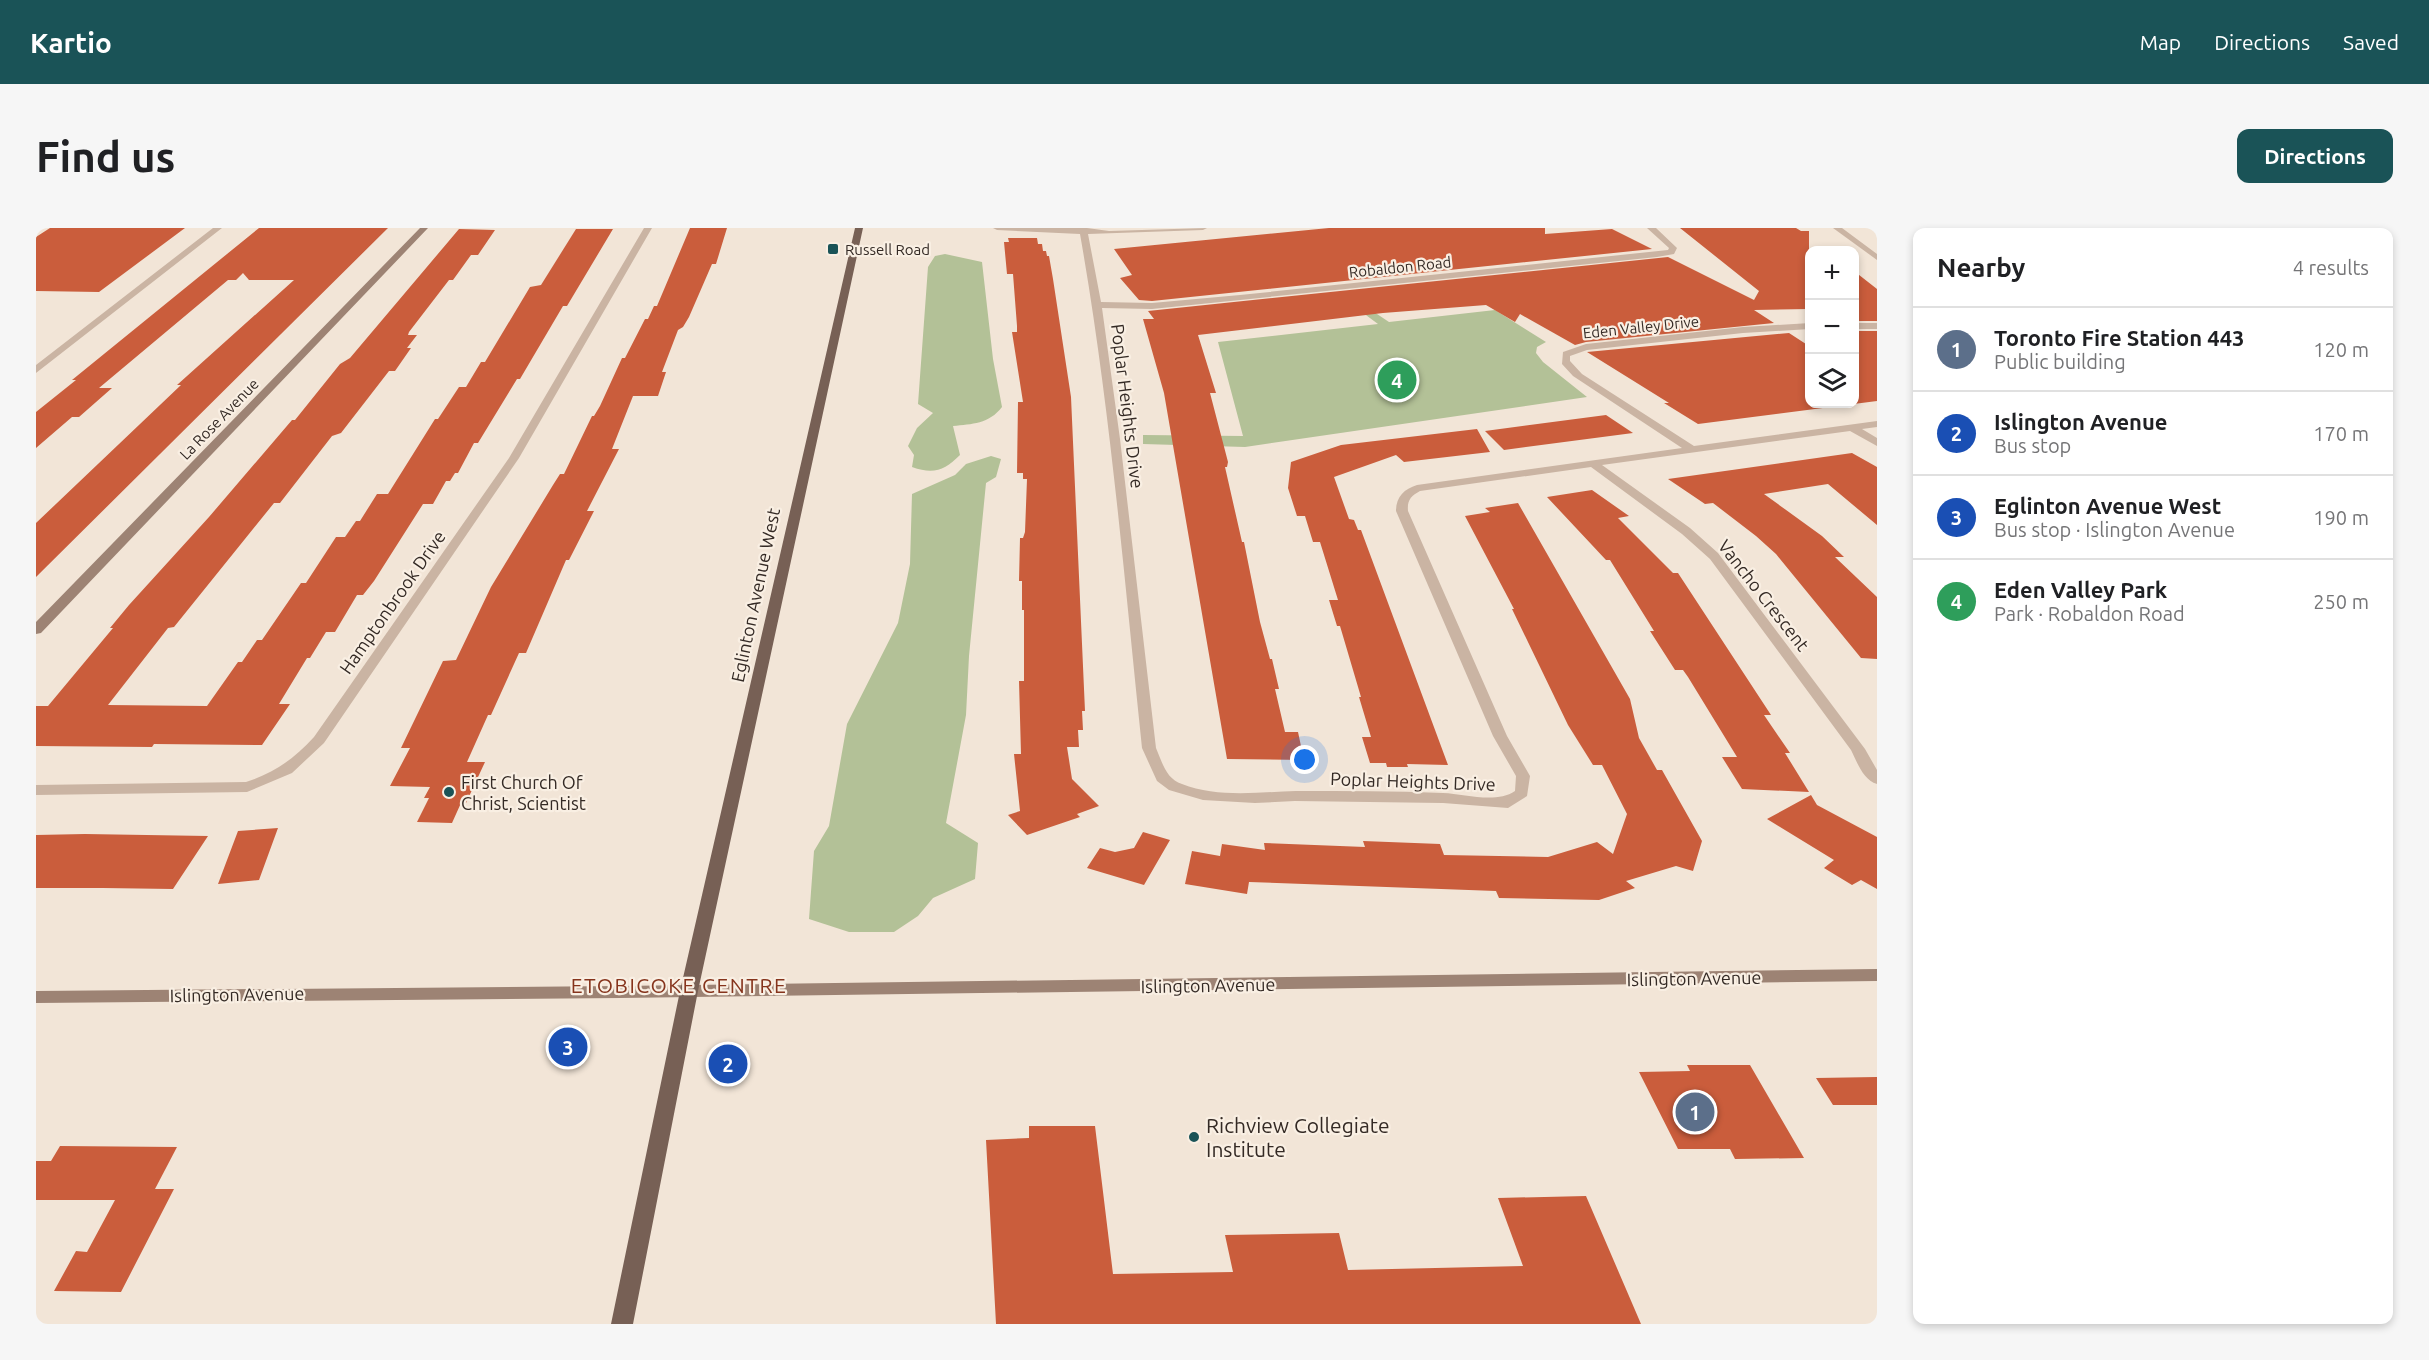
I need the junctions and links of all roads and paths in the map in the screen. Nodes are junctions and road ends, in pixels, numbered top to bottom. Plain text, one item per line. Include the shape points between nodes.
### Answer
1 (218, 228) edge
2 (424, 228) edge
3 (648, 228) edge
4 (860, 228) edge
5 (996, 228) edge
6 (1203, 228) edge
7 (1651, 228) edge
8 (1837, 228) edge
9 (1083, 230) edge
10 (1877, 258) edge
11 (1097, 305) junction
12 (1805, 326) edge
13 (1859, 326) edge
14 (1877, 326) edge
15 (36, 370) edge
16 (1877, 424) edge
17 (1851, 427) junction
18 (1877, 443) edge
19 (1692, 449) junction
20 (1592, 463) junction
21 (36, 630) edge
22 (1877, 779) edge
23 (36, 790) edge
24 (1877, 975) edge
25 (689, 991) junction
26 (36, 997) edge
27 (622, 1324) edge

1 - 15 street
2 - 21 main road, La Rose Avenue
3 - 23 street, Hamptonbrook Drive via 514,458 301,762 273,779 247,787
4 - 25 main road, Eglinton Avenue West
5 - 9 street
6 - 9 street via 1137,233
7 - 11 street, Robaldon Road via 1670,245 1671,252 1240,298 1152,306
8 - 10 street
9 - 11 street, Poplar Heights Drive
11 - 20 street, Poplar Heights Drive via 1149,748 1162,778 1174,787 1203,795 1245,798 1431,798 1508,803 1522,793 1523,776 1500,736 1407,522 1402,501 1417,488
12 - 19 street, Eden Valley Drive via 1586,347 1566,354 1567,365 1579,376
13 - 14 street
16 - 17 street, Poplar Heights Drive
17 - 18 street
17 - 19 street, Poplar Heights Drive
19 - 20 street, Poplar Heights Drive
20 - 22 street, Vancho Crescent via 1714,556
24 - 25 main road, Islington Avenue
25 - 26 main road, Islington Avenue
25 - 27 main road, Eglinton Avenue West

